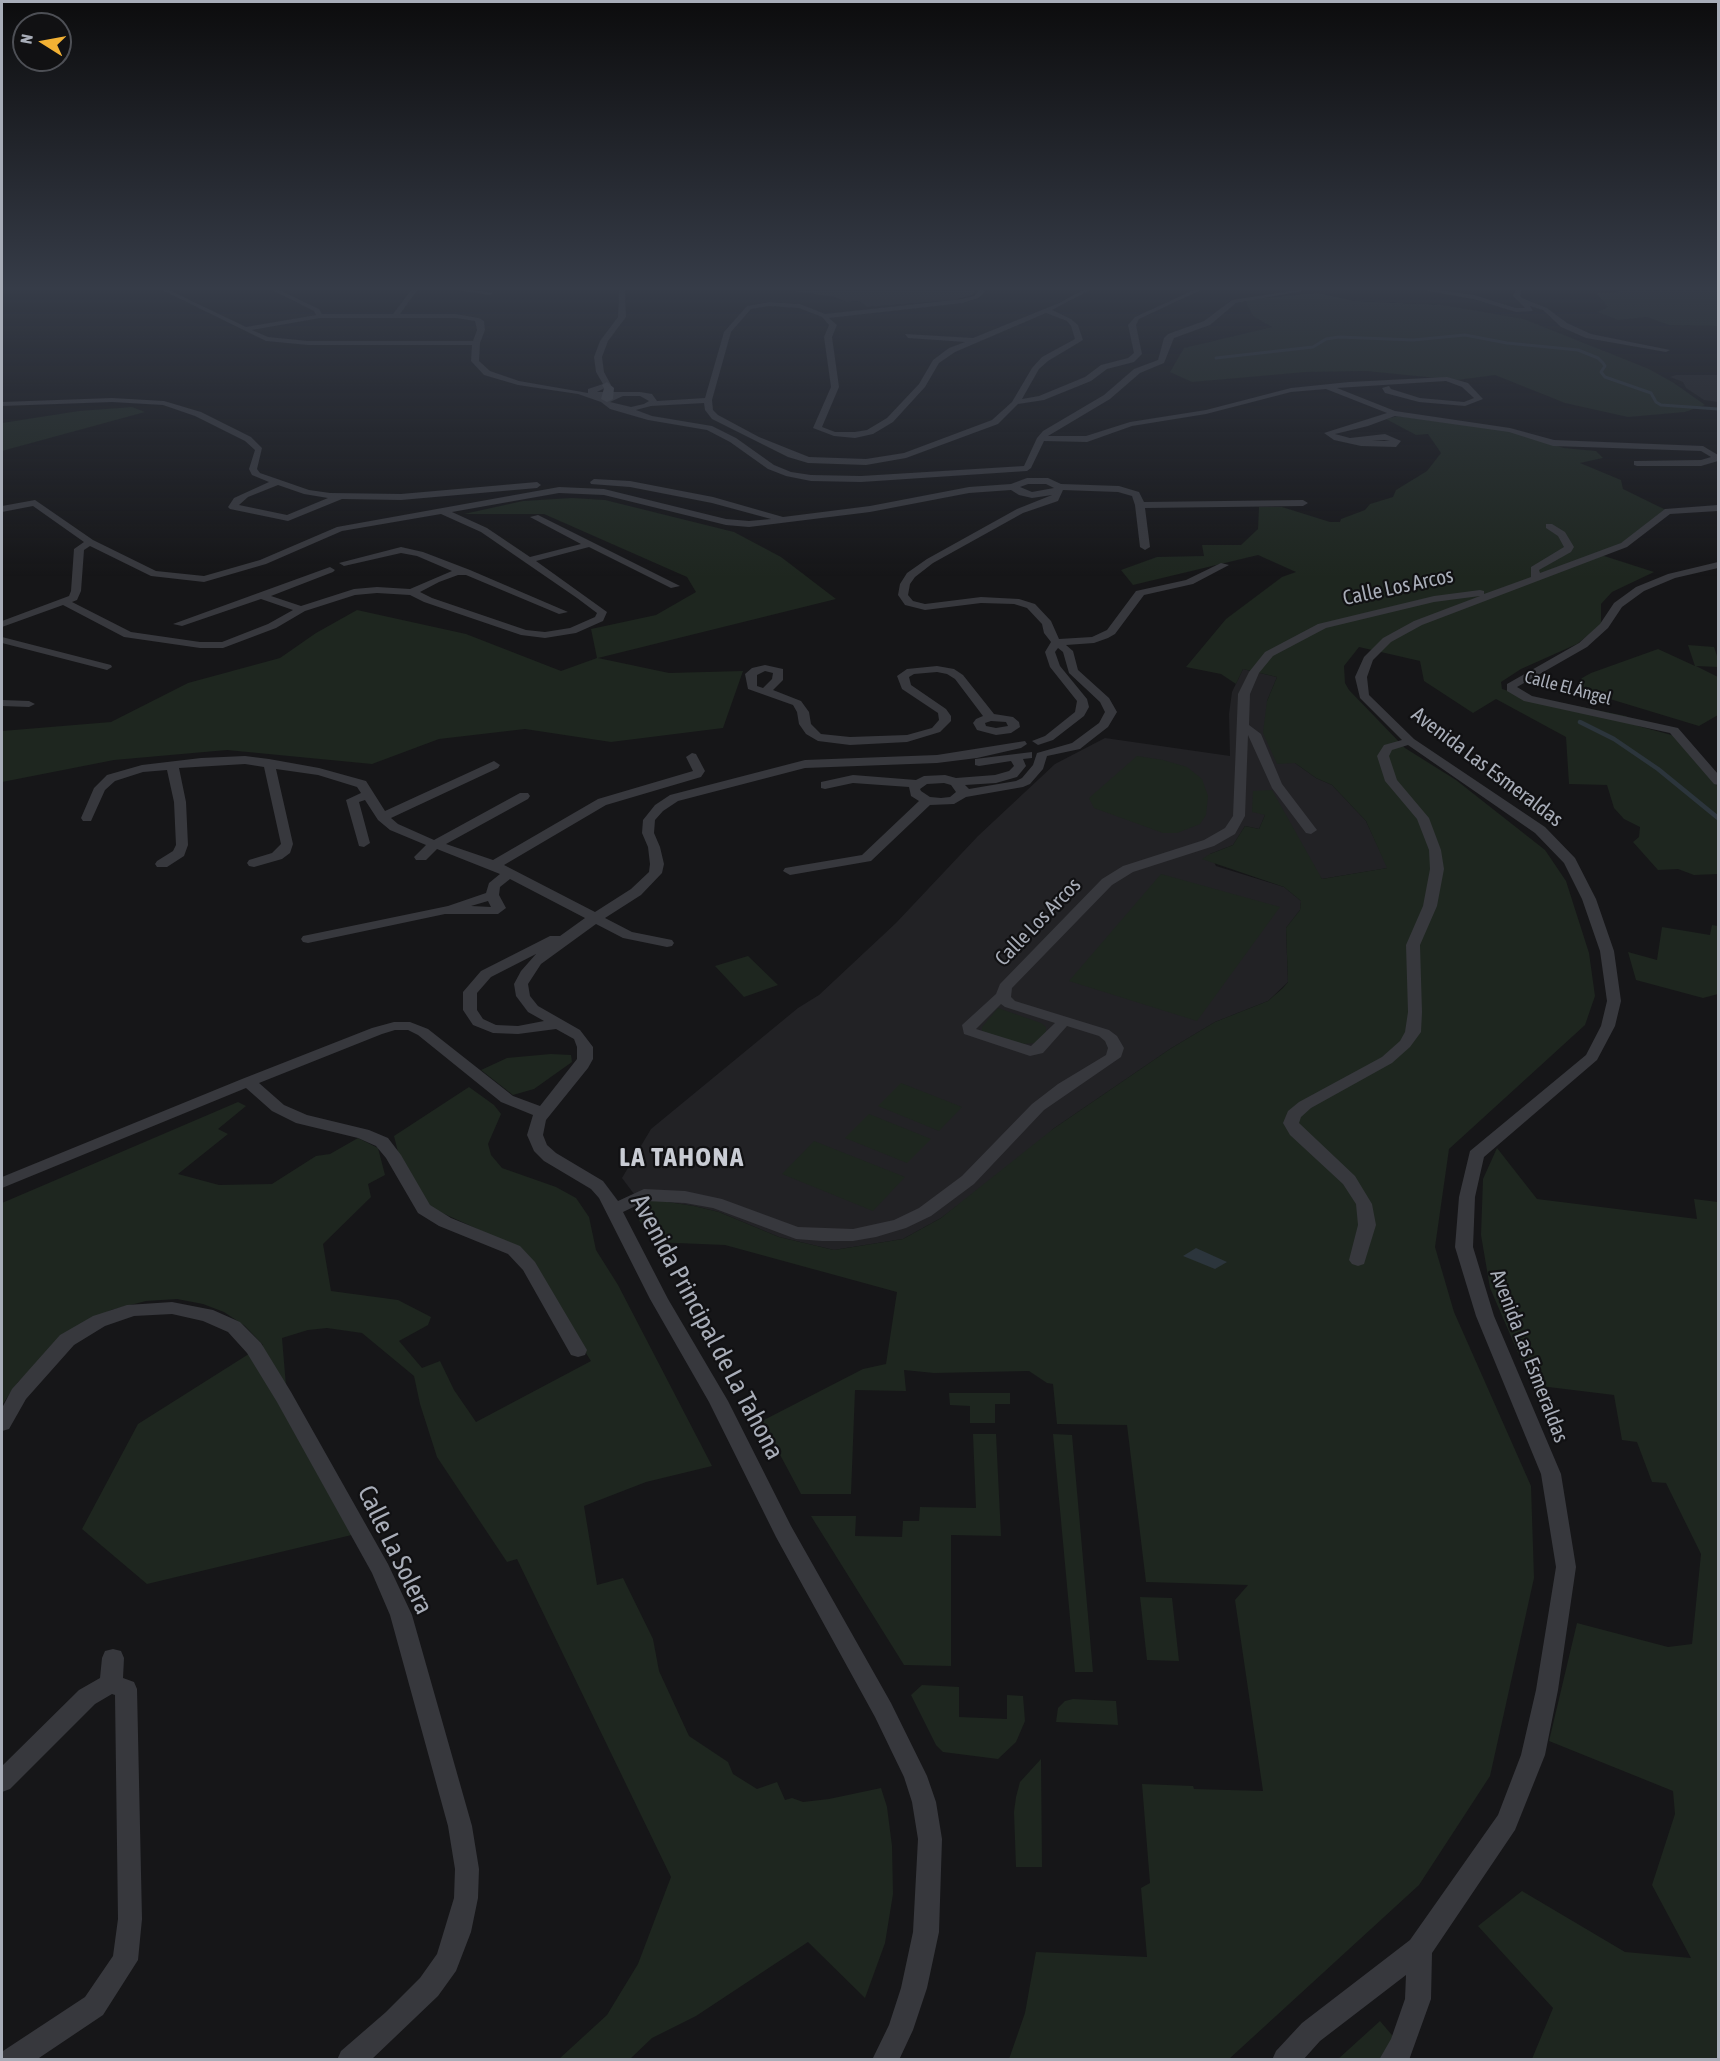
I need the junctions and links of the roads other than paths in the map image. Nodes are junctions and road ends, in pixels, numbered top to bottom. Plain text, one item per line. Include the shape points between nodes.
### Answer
1 (533, 385) edge
2 (606, 385) edge
3 (608, 385) edge
4 (712, 385) edge
5 (835, 385) edge
6 (922, 385) edge
7 (1026, 385) edge
8 (1073, 385) edge
9 (1121, 385) edge
10 (1335, 385) edge
11 (1465, 385) edge
12 (1325, 386) junction
13 (1386, 388) dead end
14 (608, 391) junction
15 (579, 392) junction
16 (708, 400) junction
17 (649, 402) junction
18 (1016, 402) junction
19 (2, 404) edge
20 (39, 404) junction
21 (620, 408) junction
22 (2, 409) edge
23 (1394, 413) junction
24 (651, 418) junction
25 (1041, 438) junction
26 (1353, 440) dead end
27 (1636, 463) dead end
28 (1027, 468) junction
29 (1036, 480) junction
30 (276, 483) junction
31 (1013, 487) junction
32 (1059, 489) junction
33 (1039, 494) junction
34 (342, 496) junction
35 (1303, 504) dead end
36 (1140, 505) junction
37 (2, 509) edge
38 (442, 511) junction
39 (1020, 511) junction
40 (1718, 511) edge
41 (535, 517) dead end
42 (787, 521) junction
43 (1549, 526) dead end
44 (90, 542) junction
45 (591, 544) junction
46 (1145, 547) dead end
47 (528, 560) junction
48 (344, 563) dead end
49 (1224, 565) dead end
50 (1719, 565) edge
51 (330, 570) dead end
52 (461, 572) junction
53 (1536, 579) junction
54 (675, 586) dead end
55 (1504, 590) junction
56 (411, 592) junction
57 (261, 596) junction
58 (60, 604) junction
59 (302, 609) junction
60 (562, 612) dead end
61 (2, 624) edge
62 (178, 624) dead end
63 (2, 635) edge
64 (2, 640) edge
65 (1056, 642) junction
66 (108, 667) dead end
67 (765, 692) dead end
68 (2, 703) edge
69 (29, 704) dead end
70 (1242, 726) junction
71 (1410, 741) junction
72 (1029, 742) junction
73 (1040, 755) junction
74 (692, 757) dead end
75 (1016, 758) junction
76 (913, 762) junction
77 (269, 764) junction
78 (172, 765) junction
79 (494, 765) dead end
80 (1713, 772) edge
81 (1719, 781) edge
82 (954, 782) junction
83 (917, 784) junction
84 (825, 785) dead end
85 (962, 794) junction
86 (369, 795) junction
87 (524, 796) dead end
88 (927, 801) junction
89 (382, 817) junction
90 (87, 818) dead end
91 (1311, 831) dead end
92 (364, 843) dead end
93 (434, 844) junction
94 (422, 857) dead end
95 (254, 863) dead end
96 (162, 864) dead end
97 (494, 865) junction
98 (790, 871) dead end
99 (508, 874) junction
100 (592, 921) junction
101 (308, 939) dead end
102 (667, 944) dead end
103 (1003, 995) junction
104 (1064, 1021) junction
105 (557, 1024) junction
106 (248, 1082) junction
107 (542, 1113) junction
108 (2, 1183) edge
109 (614, 1210) junction
110 (1358, 1260) dead end
111 (578, 1350) dead end
112 (2, 1424) edge
113 (113, 1658) dead end
114 (111, 1683) junction
115 (2, 1781) edge
116 (1419, 1949) junction
117 (12, 2060) edge
118 (350, 2060) edge
119 (885, 2060) edge
120 (1285, 2060) edge
121 (1392, 2060) edge

1 - 15 street
2 - 14 street
3 - 14 street
4 - 16 street
5 - 6 street via 817,428 834,434 870,432 890,420
7 - 18 street
8 - 18 street via 1041,398
9 - 25 street
10 - 12 street
11 - 13 street via 1479,399 1465,404 1419,400
12 - 23 street
12 - 25 street via 1137,423 1087,439
14 - 15 street
14 - 15 street
14 - 17 street via 623,391
14 - 21 street via 608,406
16 - 17 street
16 - 18 street via 715,417 776,449 808,460 846,463 895,458 964,435 995,422
17 - 21 street
17 - 24 street via 643,411
19 - 20 street
20 - 22 street
20 - 30 street via 138,400 198,414 256,444 259,450 253,470
21 - 24 street
23 - 26 street via 1328,433
23 - 27 street via 1510,429 1554,443 1703,449 1718,458 1701,463
24 - 28 street via 709,428 771,467 811,478
25 - 28 street
28 - 29 street
29 - 31 street
29 - 32 street via 1048,481
29 - 33 street
30 - 34 street
30 - 34 street via 245,495 233,507 288,518
31 - 33 street via 1022,493
31 - 42 street via 969,490
32 - 33 street
32 - 36 street via 1129,492 1136,494
32 - 39 street via 1055,499
33 - 39 street
34 - 42 street via 401,497 598,482 713,500
35 - 36 street
36 - 46 street
37 - 44 street via 35,503
38 - 42 street via 559,490 583,490 726,522
38 - 44 street via 340,529 263,562 204,579 154,574
38 - 47 street via 483,530
39 - 65 street via 923,566 908,579 903,595 909,603 925,607 993,600 1023,603 1047,623
40 - 53 street, Avenida Las Esmeraldas via 1668,511 1624,545
41 - 45 street
43 - 53 street via 1562,534 1569,547 1533,569
44 - 58 street via 78,549 74,598
45 - 47 street
45 - 54 street
47 - 56 street via 602,612 599,619 572,631 525,633
48 - 52 street via 401,550
49 - 65 street via 1189,582 1140,593 1104,636
50 - 80 street, Calle El Ángel via 1672,576 1640,589 1618,605 1604,626 1583,645 1511,686 1528,699 1674,730
51 - 57 street
52 - 56 street
52 - 60 street via 480,575
53 - 55 street, Avenida Las Esmeraldas
55 - 70 street, Calle Los Arcos via 1434,599 1322,626 1269,654 1254,672 1244,694
55 - 71 street, Avenida Las Esmeraldas via 1418,623 1387,640 1368,659 1360,677 1364,696
56 - 59 street via 354,592
57 - 59 street
57 - 62 street
58 - 59 street via 128,635 200,645 240,640
58 - 61 street
58 - 63 street
64 - 66 street
65 - 72 street via 1050,652 1055,667 1083,701 1083,707 1067,726 1049,738
65 - 73 street via 1068,651 1073,671 1105,700 1111,712 1104,725 1076,746
67 - 72 street via 797,703 810,732 818,736 850,741 907,738 936,730 945,721 942,711 906,687 903,676 911,671 950,671 990,717 980,721 981,728 996,732 1011,729
68 - 69 street
70 - 91 street via 1255,734 1276,785
70 - 103 street, Calle Los Arcos via 1239,816 1230,831 1209,843 1128,869 1107,882 1009,982
71 - 110 street via 1388,748 1383,756 1391,781 1423,818 1435,850 1437,869 1430,906 1413,945 1413,1032 1387,1060 1305,1105 1294,1114 1291,1123 1349,1180 1364,1204 1367,1225
71 - 116 street, Avenida Las Esmeraldas via 1540,830 1570,861 1589,899 1606,951 1614,1001 1608,1026 1592,1057 1476,1155 1467,1197 1464,1247 1485,1316 1551,1474 1566,1568 1533,1755 1508,1822
72 - 73 street via 1020,750
72 - 73 street via 1053,748
72 - 76 street
73 - 75 street
73 - 85 street via 1039,766 1026,781
74 - 97 street via 697,774 602,802
75 - 76 street via 943,764
75 - 82 street via 1020,766 1012,774
76 - 100 street via 805,765 674,798 649,820 648,833 657,857 655,873 636,892
77 - 78 street via 245,760
77 - 86 street via 362,784
77 - 95 street via 287,844 277,856
78 - 90 street via 111,778 100,788
78 - 96 street via 180,801 182,845 179,853
79 - 89 street
80 - 81 street
82 - 83 street via 934,778
82 - 85 street via 960,785
83 - 84 street via 853,779
83 - 88 street via 915,793
85 - 88 street via 954,800
86 - 89 street
86 - 92 street via 352,800
87 - 93 street
88 - 98 street via 866,858
89 - 93 street via 394,827
93 - 94 street
93 - 97 street
97 - 99 street
99 - 100 street
99 - 101 street via 494,886 492,895 499,908 493,911 445,910
100 - 102 street
100 - 105 street via 536,961 521,984 523,996 533,1009
100 - 105 street via 486,975 470,992 470,1010 478,1022 493,1029
103 - 104 street, Calle Los Arcos via 1011,1004
103 - 104 street via 969,1025 969,1031 1030,1051 1038,1050
104 - 109 street, Calle Los Arcos via 1104,1033 1116,1048 1113,1057 1038,1107 968,1180 925,1212 900,1224 853,1234 796,1233 716,1203 663,1195 644,1195
105 - 107 street via 580,1037 585,1059
106 - 107 street via 376,1031 410,1026 423,1032 507,1099
106 - 108 street
106 - 111 street via 278,1108 302,1119 382,1142 424,1209 445,1222 514,1250 529,1266
107 - 109 street, Avenida Principal de La Tahona via 535,1135 540,1147 597,1185
109 - 119 street, Avenida Principal de La Tahona via 658,1299 718,1401 783,1531 883,1710 924,1802 930,1839 926,1932 907,2009
112 - 118 street, Calle La Solera via 19,1394 46,1362 67,1340 99,1321 133,1310 172,1308 207,1315 234,1327 254,1348 381,1570 401,1615 460,1826 467,1869 466,1898 447,1962 429,1987
113 - 114 street
114 - 115 street via 87,1697
114 - 117 street via 126,1689 130,1918 125,1960 94,2006
116 - 120 street, Avenida Las Esmeraldas via 1311,2032
116 - 121 street via 1418,1998 1402,2047

